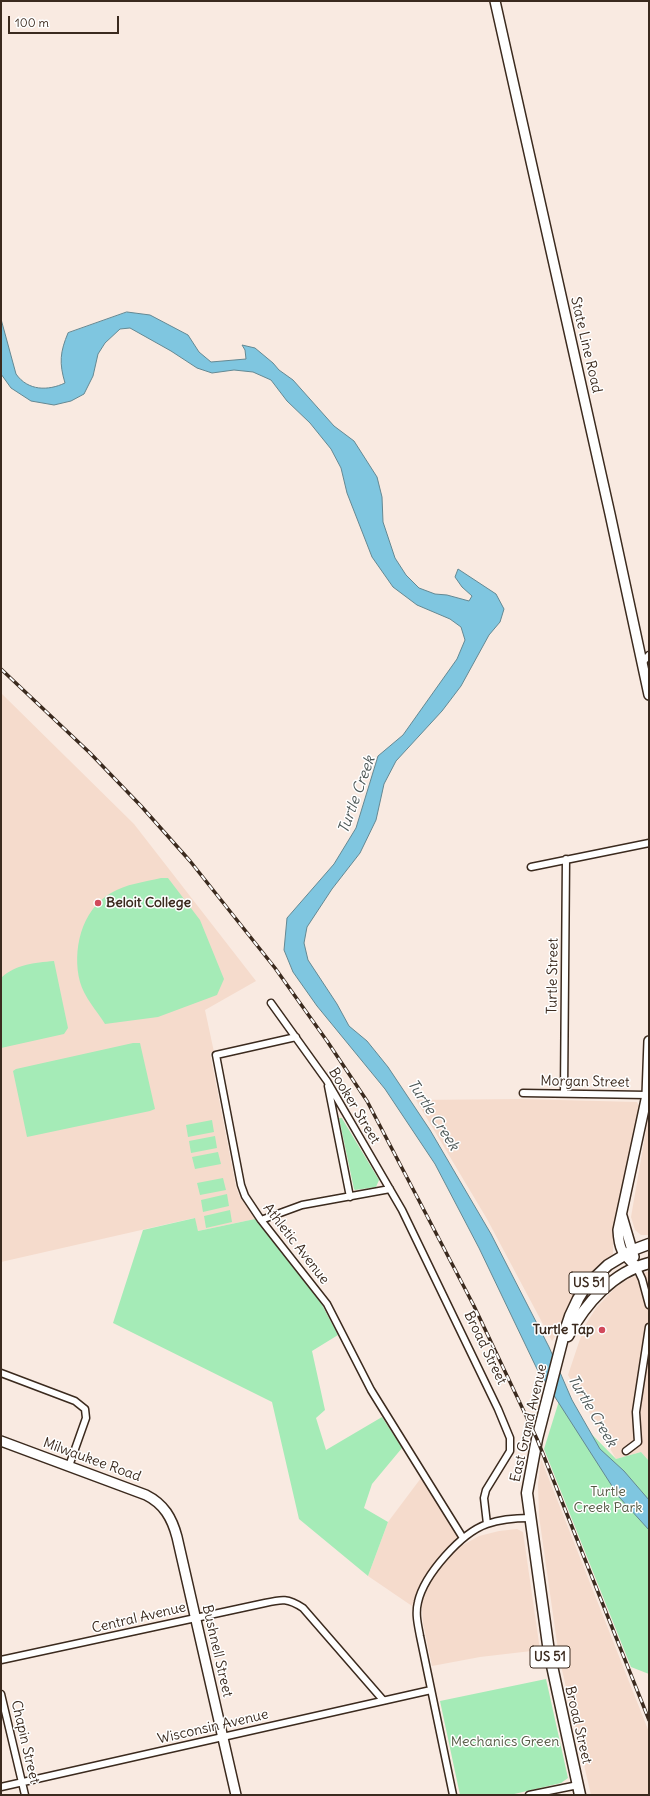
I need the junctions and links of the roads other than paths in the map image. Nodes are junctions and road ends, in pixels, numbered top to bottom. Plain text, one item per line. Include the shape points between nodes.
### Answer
1 (495, 1) edge
2 (649, 656) edge
3 (642, 663) junction
4 (649, 695) edge
5 (649, 843) edge
6 (566, 859) junction
7 (531, 867) dead end
8 (271, 1003) dead end
9 (296, 1037) junction
10 (649, 1041) edge
11 (326, 1081) junction
12 (523, 1093) dead end
13 (564, 1093) junction
14 (647, 1094) junction
15 (390, 1189) junction
16 (350, 1197) junction
17 (621, 1212) junction
18 (261, 1220) junction
19 (649, 1244) edge
20 (633, 1250) junction
21 (623, 1255) junction
22 (649, 1263) edge
23 (636, 1266) junction
24 (649, 1305) edge
25 (649, 1328) edge
26 (562, 1349) junction
27 (1, 1373) edge
28 (1, 1441) edge
29 (626, 1451) dead end
30 (69, 1466) junction
31 (168, 1514) joint
32 (530, 1518) junction
33 (487, 1524) junction
34 (463, 1538) junction
35 (195, 1617) junction
36 (1, 1660) edge
37 (431, 1690) junction
38 (1, 1694) edge
39 (383, 1700) junction
40 (222, 1737) junction
41 (22, 1782) junction
42 (1, 1787) edge
43 (579, 1790) edge
44 (25, 1795) edge
45 (236, 1795) edge
46 (453, 1795) edge
47 (529, 1795) edge

1 - 3 street, State Line Road
2 - 3 street
3 - 4 street, State Line Road
5 - 6 street
6 - 7 street
6 - 13 street, Turtle Street
8 - 9 street
9 - 11 street, Booker Street
9 - 18 street, Athletic Avenue via 216,1055 241,1185
10 - 14 street
11 - 15 street, Booker Street
11 - 16 street
12 - 13 street, Morgan Street
13 - 14 street, Morgan Street
14 - 17 street
15 - 16 street
15 - 33 street, Broad Street via 487,1385 510,1438 510,1451 486,1490 484,1498
16 - 18 street via 302,1205
17 - 20 street
17 - 21 street via 618,1230
18 - 34 street, Athletic Avenue via 327,1304 371,1390
19 - 20 main road, US 51
20 - 21 main road, US 51
20 - 23 street
21 - 23 street
21 - 26 main road, US 51 via 586,1286 570,1316
22 - 23 main road, US 51
23 - 24 street
23 - 26 main road, US 51 via 604,1289 581,1315
25 - 29 street via 636,1412 638,1442
26 - 32 main road, East Grand Avenue / US 51 via 537,1439 527,1493
27 - 30 street via 75,1401 85,1409 86,1418
28 - 30 street, Milwaukee Road
30 - 31 street, Milwaukee Road via 157,1500
31 - 35 street, Bushnell Street via 177,1537
32 - 33 street via 514,1518
32 - 43 main road, Broad Street / US 51 via 549,1652
33 - 34 street
34 - 37 street via 435,1570 423,1588 417,1605 417,1621
35 - 36 street, Central Avenue
35 - 39 street, Central Avenue via 279,1600 292,1601 303,1608
35 - 40 street, Bushnell Street
37 - 39 street, Wisconsin Avenue
37 - 46 street
38 - 41 street, Chapin Street
39 - 40 street, Wisconsin Avenue
40 - 41 street, Wisconsin Avenue
40 - 45 street, Bushnell Street
41 - 42 street, Wisconsin Avenue
41 - 44 street, Chapin Street
43 - 47 street

